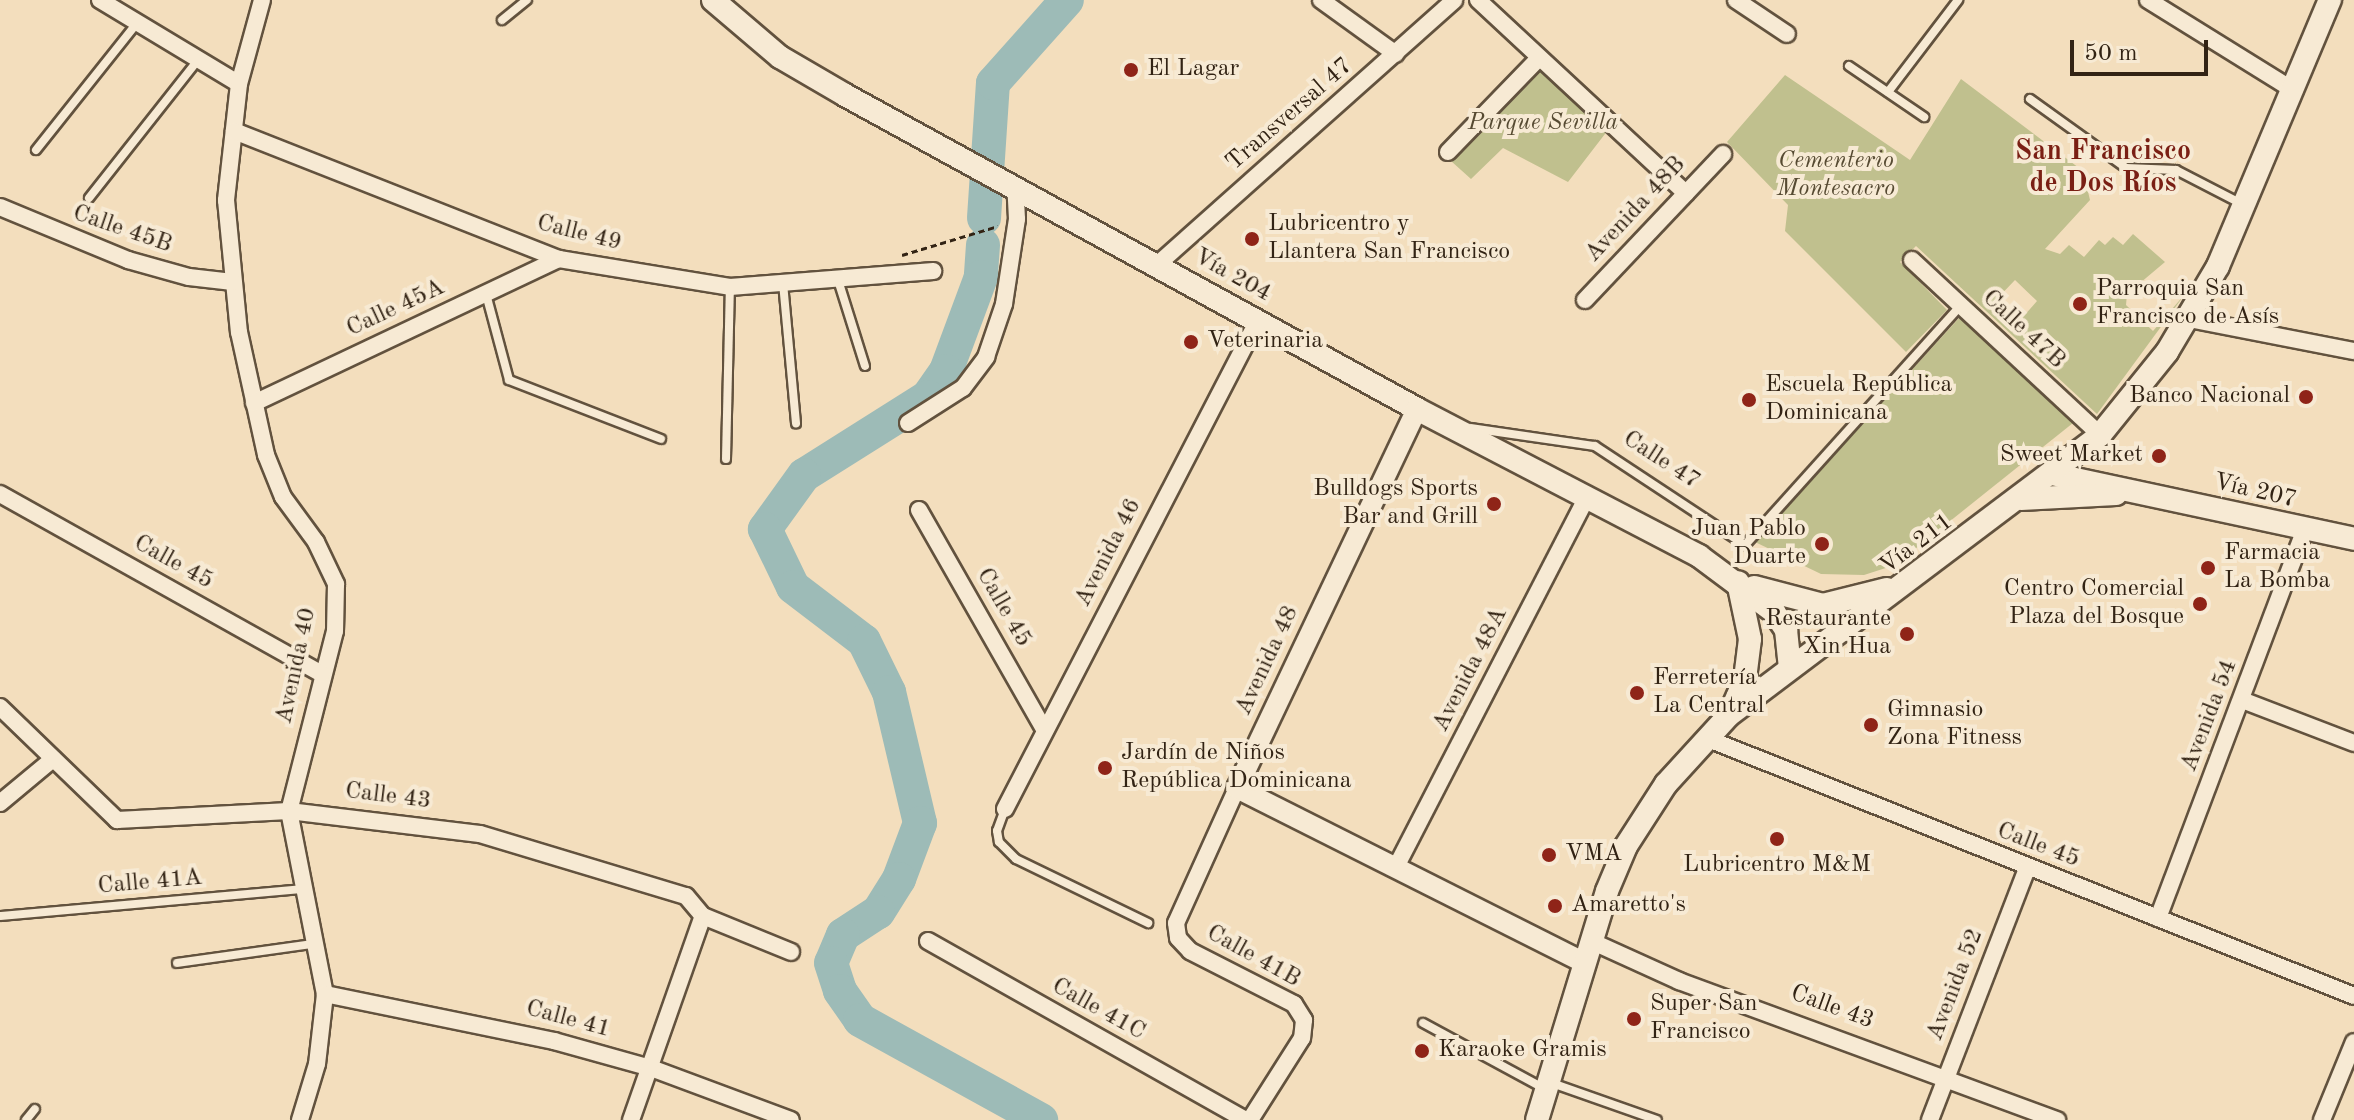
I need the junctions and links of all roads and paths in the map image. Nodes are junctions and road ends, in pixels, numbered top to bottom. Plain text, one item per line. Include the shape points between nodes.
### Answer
1 (100, 0) edge
2 (262, 0) edge
3 (527, 0) edge
4 (713, 0) edge
5 (1321, 0) edge
6 (1454, 0) edge
7 (1478, 0) edge
8 (1736, 0) edge
9 (1958, 0) edge
10 (2148, 0) edge
11 (2330, 0) edge
12 (502, 20) dead end
13 (137, 23) junction
14 (1787, 34) dead end
15 (1396, 54) junction
16 (1539, 58) junction
17 (198, 59) junction
18 (1849, 66) dead end
19 (239, 84) junction
20 (2290, 88) junction
21 (1888, 92) junction
22 (2030, 99) dead end
23 (1924, 117) dead end
24 (234, 131) junction
25 (36, 150) dead end
26 (1448, 152) dead end
27 (1723, 154) dead end
28 (1009, 183) junction
29 (1686, 193) junction
30 (89, 198) dead end
31 (2245, 206) junction
32 (0, 207) edge
33 (1017, 219) junction
34 (559, 259) junction
35 (1912, 260) dead end
36 (1157, 265) junction
37 (933, 271) dead end
38 (872, 277) junction
39 (838, 280) junction
40 (233, 282) junction
41 (783, 283) junction
42 (730, 287) junction
43 (485, 294) junction
44 (1585, 300) dead end
45 (1961, 305) junction
46 (2189, 319) junction
47 (1258, 320) junction
48 (2354, 351) edge
49 (865, 366) dead end
50 (254, 403) junction
51 (1417, 409) junction
52 (796, 423) dead end
53 (908, 423) dead end
54 (1447, 425) junction
55 (2100, 435) junction
56 (661, 439) dead end
57 (726, 459) dead end
58 (2052, 474) junction
59 (0, 494) edge
60 (2145, 494) junction
61 (1587, 497) junction
62 (2021, 499) junction
63 (919, 510) dead end
64 (2305, 530) junction
65 (2354, 539) edge
66 (1918, 578) junction
67 (1737, 581) junction
68 (1790, 668) junction
69 (322, 674) junction
70 (2242, 700) junction
71 (0, 707) edge
72 (1729, 715) junction
73 (1044, 729) junction
74 (1706, 738) junction
75 (2354, 743) edge
76 (53, 759) junction
77 (1237, 788) junction
78 (0, 803) edge
79 (1005, 809) joint
80 (289, 811) junction
81 (1397, 865) junction
82 (2027, 868) junction
83 (303, 889) junction
84 (0, 916) edge
85 (703, 916) junction
86 (2158, 918) junction
87 (1148, 923) dead end
88 (1178, 938) joint
89 (928, 941) dead end
90 (313, 944) junction
91 (791, 952) dead end
92 (1587, 952) junction
93 (177, 963) dead end
94 (325, 994) junction
95 (2354, 996) edge
96 (1423, 1023) dead end
97 (2354, 1042) edge
98 (651, 1068) junction
99 (1947, 1077) junction
100 (1546, 1085) junction
101 (35, 1109) dead end
102 (26, 1120) edge
103 (300, 1120) edge
104 (631, 1120) edge
105 (791, 1120) edge
106 (1248, 1120) edge
107 (1537, 1120) edge
108 (1657, 1120) edge
109 (1930, 1120) edge
110 (2057, 1120) edge
111 (2322, 1120) edge

1 - 13 street
2 - 19 street, Avenida 40
3 - 12 lane
4 - 28 main road, Vía 204 via 780,57
5 - 15 street
6 - 15 street, Transversal 47
7 - 16 street
8 - 14 street
9 - 21 lane
10 - 20 street
11 - 20 main road, Vía 211
13 - 17 street
13 - 25 lane
15 - 36 street, Transversal 47
16 - 26 street
16 - 29 street
17 - 19 street
17 - 30 lane
18 - 21 lane
19 - 24 street, Avenida 40
20 - 31 main road, Vía 211
21 - 23 lane
22 - 31 lane via 2126,168 2176,170
24 - 34 street, Calle 49
24 - 40 street, Avenida 40 via 226,200
27 - 29 street, Avenida 48B
28 - 33 street
28 - 36 main road, Vía 204
29 - 44 street, Avenida 48B
31 - 46 main road, Vía 211
32 - 40 street, Calle 45B via 128,260 189,277
33 - 38 path via 889,259
33 - 53 street via 1004,304 986,357 963,388
34 - 42 street, Calle 49
34 - 43 street, Calle 45A
35 - 45 street, Calle 47B
36 - 47 main road, Vía 204
37 - 38 street, Calle 49
38 - 39 street, Calle 49
39 - 41 street, Calle 49
39 - 49 lane
40 - 50 street, Avenida 40
41 - 42 street, Calle 49
41 - 52 lane
42 - 57 lane
43 - 50 street, Calle 45A
43 - 56 lane via 509,380
45 - 54 lane, Calle 47 via 1745,545 1595,446
45 - 55 street, Calle 47B
46 - 48 street
46 - 55 main road, Vía 211
47 - 51 main road, Vía 204
47 - 73 street, Avenida 46
50 - 69 street, Avenida 40 via 283,497 316,542 336,584 335,631
51 - 54 main road, Vía 204
51 - 77 street, Avenida 48
54 - 61 main road, Vía 204
55 - 58 main road, Vía 211
58 - 60 main road, Vía 207
58 - 62 main road, Vía 211
59 - 69 street, Calle 45
60 - 62 main road, Vía 207
60 - 64 main road, Vía 207
61 - 67 main road, Vía 204
61 - 81 street, Avenida 48A
62 - 66 main road, Vía 211
63 - 73 street, Calle 45
64 - 65 main road, Vía 207
64 - 70 street, Avenida 54
66 - 67 main road via 1859,600 1823,605
66 - 68 main road, Vía 211
67 - 68 main road, Vía 204 via 1774,612 1786,630
67 - 72 main road via 1749,619 1749,659
68 - 72 main road, Vía 211
69 - 80 street, Avenida 40
70 - 75 street
70 - 86 street, Avenida 54
71 - 76 street, Calle 43
72 - 74 main road, Vía 211
73 - 79 street, Avenida 46
74 - 82 street, Calle 45
74 - 92 main road, Vía 211 via 1666,784 1626,846
76 - 78 street
76 - 80 street, Calle 43 via 117,820
77 - 81 street, Calle 43
77 - 88 street, Avenida 48 via 1176,923
79 - 87 lane via 999,842 1016,859
80 - 83 street, Avenida 40
80 - 85 street, Calle 43 via 480,834 686,896
81 - 92 street, Calle 43
82 - 86 street, Calle 45
82 - 99 street, Avenida 52
83 - 84 lane, Calle 41A
83 - 90 street, Avenida 40
85 - 91 street, Calle 43
85 - 98 street
86 - 95 street, Calle 45
88 - 106 street, Calle 41B via 1190,951 1294,1004 1304,1020 1302,1038
89 - 106 street, Calle 41C
90 - 93 lane
90 - 94 street, Avenida 40
92 - 99 street, Calle 43
92 - 100 main road, Vía 211
94 - 98 street, Calle 41 via 475,1021
94 - 103 street, Avenida 40 via 317,1064
96 - 100 lane
97 - 111 street
98 - 104 street
98 - 105 street, Calle 41
99 - 109 street, Avenida 52
99 - 110 street, Calle 43
100 - 107 main road, Vía 211
100 - 108 lane
101 - 102 lane

